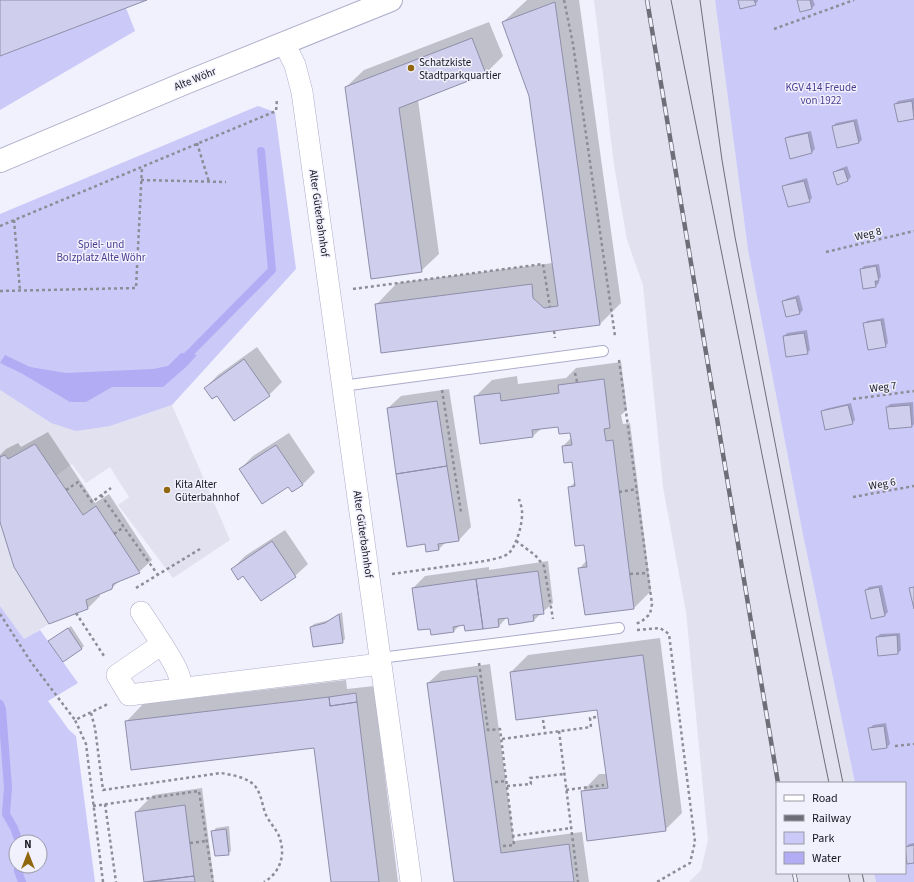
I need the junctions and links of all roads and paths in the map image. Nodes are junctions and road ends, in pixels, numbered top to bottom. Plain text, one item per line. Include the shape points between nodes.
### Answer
1 (390, 0) edge
2 (564, 0) edge
3 (854, 0) edge
4 (774, 29) dead end
5 (284, 43) junction
6 (299, 78) junction
7 (197, 143) junction
8 (0, 161) edge
9 (142, 167) junction
10 (141, 180) junction
11 (209, 182) junction
12 (226, 182) dead end
13 (14, 220) junction
14 (0, 226) edge
15 (914, 231) edge
16 (826, 252) dead end
17 (374, 286) dead end
18 (0, 291) edge
19 (20, 291) junction
20 (550, 307) dead end
21 (617, 349) junction
22 (603, 351) joint
23 (440, 374) junction
24 (342, 386) junction
25 (914, 391) edge
26 (853, 399) dead end
27 (914, 486) edge
28 (111, 488) dead end
29 (637, 489) junction
30 (66, 490) dead end
31 (619, 492) dead end
32 (101, 495) junction
33 (853, 497) dead end
34 (519, 499) dead end
35 (461, 512) dead end
36 (124, 527) junction
37 (114, 534) dead end
38 (516, 541) junction
39 (200, 549) dead end
40 (648, 573) junction
41 (158, 574) junction
42 (630, 574) dead end
43 (369, 577) junction
44 (141, 612) joint
45 (76, 613) dead end
46 (0, 614) edge
47 (619, 628) junction
48 (555, 636) junction
49 (162, 644) junction
50 (477, 646) junction
51 (380, 661) junction
52 (116, 675) junction
53 (182, 688) junction
54 (102, 708) dead end
55 (91, 714) junction
56 (596, 717) dead end
57 (75, 720) junction
58 (543, 720) dead end
59 (558, 731) junction
60 (545, 733) junction
61 (502, 739) junction
62 (914, 744) edge
63 (895, 746) dead end
64 (564, 774) junction
65 (507, 781) junction
66 (495, 782) dead end
67 (604, 785) dead end
68 (507, 786) junction
69 (566, 790) junction
70 (105, 804) junction
71 (93, 806) junction
72 (571, 828) junction
73 (514, 836) junction
74 (207, 841) junction
75 (190, 843) dead end
76 (503, 846) dead end
77 (103, 882) edge
78 (116, 882) edge
79 (213, 882) edge
80 (264, 882) edge
81 (411, 882) edge
82 (578, 882) edge
83 (657, 882) edge

1 - 5 street, Alte Wöhr
2 - 21 path via 573,44
3 - 4 path
5 - 6 street, Alter Güterbahnhof
5 - 8 street, Alte Wöhr
6 - 7 path via 279,86 276,111
6 - 24 street, Alter Güterbahnhof
7 - 9 path
7 - 11 path
9 - 10 path
9 - 13 path
10 - 11 path
10 - 19 path via 136,288
11 - 12 path
13 - 14 path
13 - 19 path
15 - 16 path, Weg 8
17 - 20 path via 543,264
18 - 19 path
21 - 22 path
21 - 29 path
22 - 23 lane
23 - 24 lane
23 - 35 path
24 - 43 street, Alter Güterbahnhof
25 - 26 path, Weg 7
27 - 33 path, Weg 6
28 - 32 path
29 - 31 path
29 - 40 path
30 - 32 path via 78,482 92,502
32 - 36 path
34 - 38 path via 522,520
36 - 37 path
36 - 41 path
38 - 43 path via 508,554 485,561
38 - 48 path via 535,555 544,566
39 - 41 path
40 - 42 path
40 - 47 path via 652,604 650,614 641,622
41 - 44 path via 128,593
43 - 51 street, Alter Güterbahnhof
44 - 49 street
45 - 52 path
46 - 57 path via 31,662
47 - 48 lane
47 - 83 path via 660,628 669,634 671,640 695,842 690,863
48 - 50 lane
49 - 52 street
49 - 53 street via 177,667
50 - 51 lane
50 - 61 path via 488,730 500,729
51 - 53 street
51 - 81 street, Alter Güterbahnhof
52 - 53 street via 129,695
54 - 55 path
55 - 57 path
55 - 80 path via 104,790 221,773 245,779 255,786 269,822 279,836 282,848 282,859 278,868 272,877
56 - 59 path via 590,718 591,727
57 - 71 path via 86,744
58 - 60 path
59 - 60 path
59 - 64 path
60 - 61 path
61 - 65 path
62 - 63 path
64 - 68 path via 530,778 531,784
64 - 69 path
65 - 66 path
65 - 68 path
67 - 69 path
68 - 73 path
69 - 72 path
70 - 71 path
70 - 74 path via 200,791
70 - 78 path
71 - 77 path
72 - 73 path
72 - 82 path
73 - 76 path via 514,845
74 - 75 path
74 - 79 path

